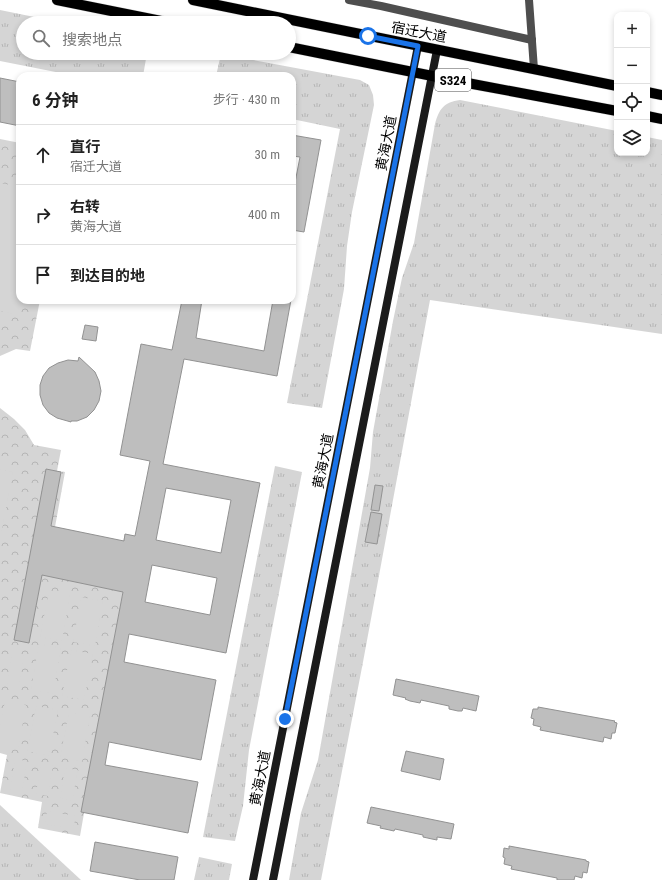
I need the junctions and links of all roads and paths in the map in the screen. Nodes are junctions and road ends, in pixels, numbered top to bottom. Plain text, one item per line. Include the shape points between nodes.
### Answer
1 (57, 0) edge
2 (193, 0) edge
3 (349, 0) edge
4 (529, 0) edge
5 (136, 16) edge
6 (271, 16) edge
7 (296, 21) edge
8 (532, 40) junction
9 (418, 46) junction
10 (296, 48) edge
11 (437, 50) junction
12 (534, 69) junction
13 (413, 72) junction
14 (432, 76) junction
15 (614, 85) edge
16 (650, 93) edge
17 (662, 95) edge
18 (614, 110) edge
19 (650, 117) edge
20 (662, 119) edge
21 (253, 880) edge
22 (273, 880) edge

1 - 5 main road
2 - 6 main road, 宿迁大道 / S324
3 - 8 street
4 - 8 street
7 - 9 main road, 宿迁大道 / S324
8 - 12 street
9 - 11 main road, 宿迁大道 / S324
9 - 13 main road, 黄海大道
10 - 13 main road, S324
11 - 12 main road, 宿迁大道 / S324
11 - 14 main road
12 - 15 main road, 宿迁大道 / S324
13 - 14 main road, S324
13 - 21 main road, 黄海大道
14 - 18 main road, S324
14 - 22 main road
16 - 17 main road
19 - 20 main road

